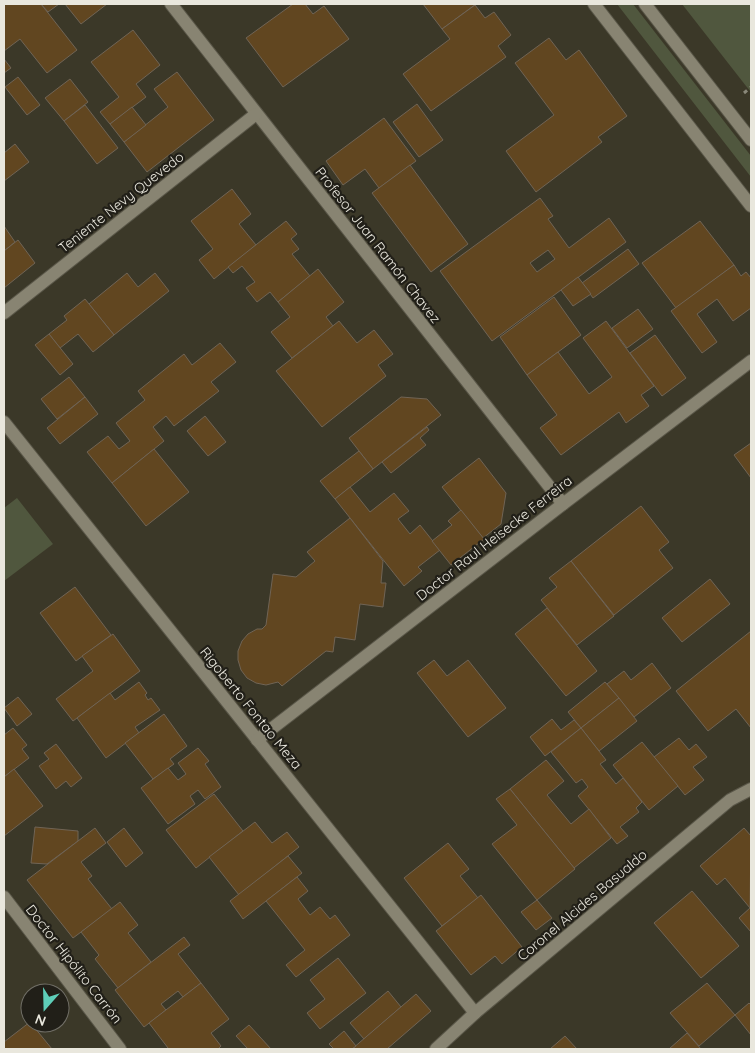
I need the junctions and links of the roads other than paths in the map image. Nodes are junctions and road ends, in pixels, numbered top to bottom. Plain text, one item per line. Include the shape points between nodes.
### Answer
1 (171, 4) edge
2 (594, 4) edge
3 (644, 4) edge
4 (256, 114) junction
5 (751, 140) edge
6 (751, 206) edge
7 (4, 313) edge
8 (751, 361) edge
9 (4, 422) edge
10 (563, 504) junction
11 (257, 740) junction
12 (751, 789) edge
13 (4, 897) edge
14 (475, 1013) junction
15 (120, 1049) edge
16 (436, 1049) edge

1 - 4 street, Profesor Juan Ramón Chavez
2 - 6 street
3 - 5 street
4 - 7 street, Teniente Nevy Quevedo
4 - 10 street, Profesor Juan Ramón Chavez
8 - 10 street, Doctor Raul Heisecke Ferreira
9 - 11 street, Rigoberto Fontao Meza
10 - 11 street, Doctor Raul Heisecke Ferreira
11 - 14 street, Rigoberto Fontao Meza
12 - 14 street, Coronel Alcides Basualdo via 730,800
13 - 15 street, Doctor Hipólito Carrón
14 - 16 street, Coronel Alcides Basualdo

